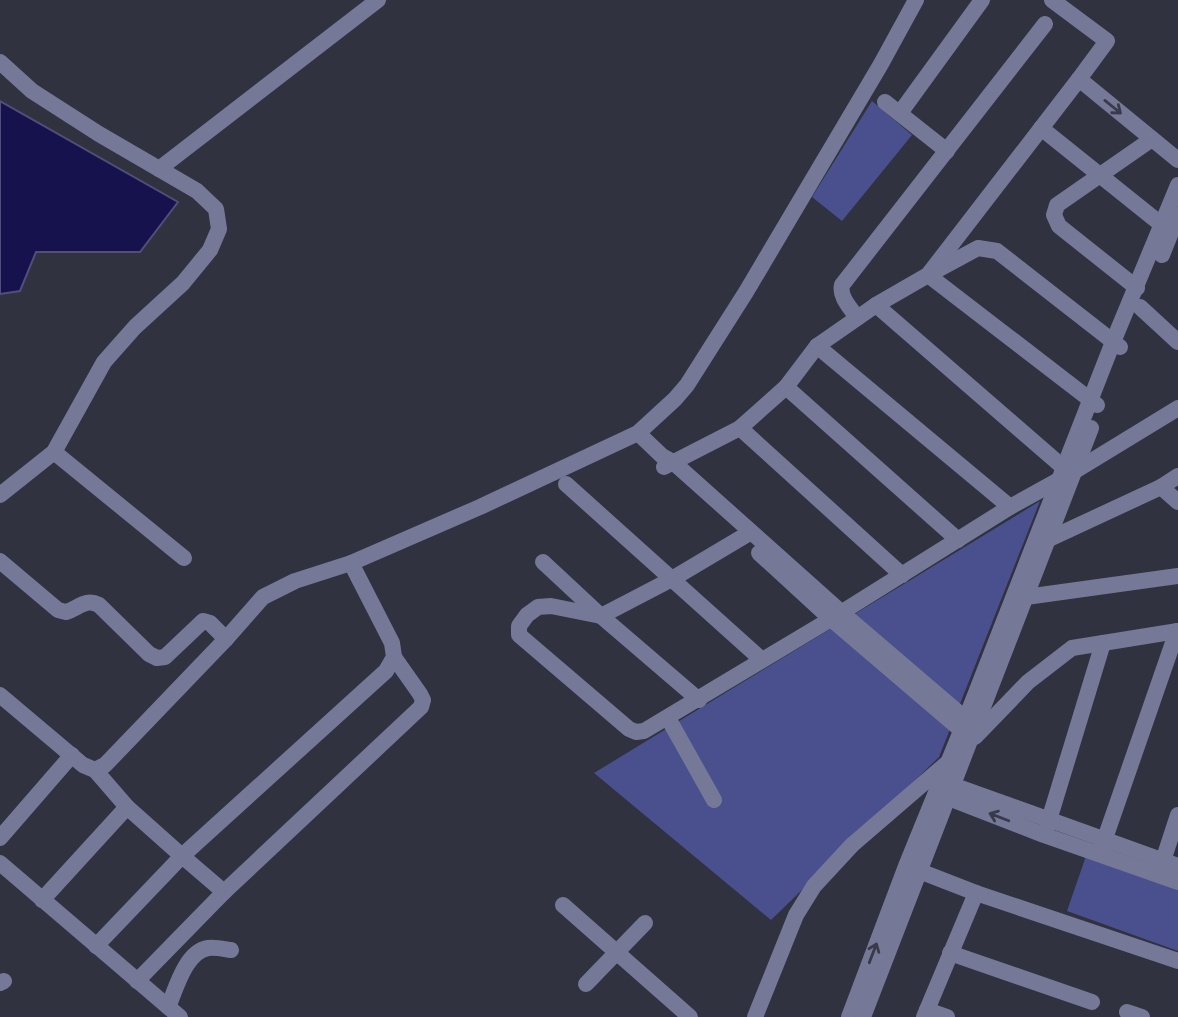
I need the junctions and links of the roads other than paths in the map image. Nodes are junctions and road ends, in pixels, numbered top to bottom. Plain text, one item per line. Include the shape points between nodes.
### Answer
1 (377, 0) edge
2 (916, 0) edge
3 (982, 0) edge
4 (1052, 0) edge
5 (1045, 24) dead end
6 (0, 62) edge
7 (1079, 79) junction
8 (886, 102) dead end
9 (900, 113) junction
10 (1041, 128) junction
11 (1152, 139) junction
12 (947, 150) junction
13 (1178, 160) edge
14 (159, 169) junction
15 (1099, 174) junction
16 (1178, 184) edge
17 (1178, 215) edge
18 (1162, 225) junction
19 (1172, 250) edge
20 (928, 275) junction
21 (1137, 288) junction
22 (876, 305) junction
23 (1140, 307) junction
24 (857, 318) junction
25 (1178, 342) edge
26 (1117, 345) junction
27 (817, 346) junction
28 (786, 387) junction
29 (1095, 404) junction
30 (1175, 415) edge
31 (740, 428) junction
32 (638, 433) junction
33 (54, 452) junction
34 (666, 462) junction
35 (1067, 472) junction
36 (1178, 476) edge
37 (566, 484) dead end
38 (1161, 487) junction
39 (0, 495) edge
40 (1178, 502) edge
41 (1010, 507) junction
42 (747, 534) junction
43 (958, 540) junction
44 (1047, 540) junction
45 (184, 558) dead end
46 (0, 561) edge
47 (543, 562) dead end
48 (351, 563) junction
49 (902, 575) junction
50 (1178, 576) edge
51 (672, 579) junction
52 (1026, 597) junction
53 (601, 616) junction
54 (837, 616) junction
55 (1177, 631) edge
56 (226, 639) junction
57 (1103, 643) junction
58 (394, 657) junction
59 (762, 660) junction
60 (0, 695) edge
61 (699, 700) junction
62 (668, 718) junction
63 (968, 732) junction
64 (72, 755) junction
65 (948, 763) junction
66 (95, 771) junction
67 (945, 789) junction
68 (714, 800) dead end
69 (127, 807) junction
70 (1178, 816) edge
71 (1046, 828) junction
72 (0, 838) edge
73 (1102, 847) junction
74 (182, 856) junction
75 (0, 863) edge
76 (1166, 867) edge
77 (913, 868) junction
78 (1178, 882) edge
79 (224, 892) junction
80 (976, 893) junction
81 (42, 901) junction
82 (563, 905) dead end
83 (645, 923) dead end
84 (96, 946) junction
85 (230, 950) dead end
86 (617, 952) junction
87 (950, 953) junction
88 (1178, 961) edge
89 (137, 981) junction
90 (586, 984) dead end
91 (1092, 1002) dead end
92 (174, 1012) edge
93 (925, 1014) edge
94 (690, 1017) edge
95 (755, 1017) edge
96 (849, 1017) edge
97 (863, 1017) edge
98 (947, 1017) edge

1 - 14 street
2 - 32 street via 687,385
3 - 9 street
4 - 7 street via 1107,41
5 - 12 street
6 - 14 street via 32,91
7 - 10 street
7 -> 11 street
8 - 9 street
9 - 12 street
10 - 15 street
10 - 20 street
11 - 13 street
11 - 15 street
12 - 24 street via 842,285 843,298
14 - 33 street via 197,191 216,209 219,229 210,250 183,283 104,362
15 - 18 street
15 - 21 street via 1057,205 1054,215 1059,226
16 - 18 street
17 - 19 street
18 - 21 street
19 - 23 street
20 - 22 street
20 - 26 street via 978,248 996,251
20 - 29 street
21 - 26 street
22 - 24 street
22 - 35 street
23 - 25 street
23 - 26 street
24 - 27 street
26 - 29 street
27 - 28 street
27 - 41 street
28 - 31 street
28 - 43 street
29 - 35 street
30 - 35 street
31 - 34 street
31 - 49 street
32 - 34 street
32 - 48 street
33 - 39 street
33 - 45 street
34 - 42 street
35 - 41 street
35 - 44 street
35 - 63 street
36 - 38 street
37 - 51 street
38 - 40 street
38 - 44 street
41 - 43 street
42 - 51 street
42 - 54 street
43 - 49 street
44 - 52 street
46 - 56 street via 58,610 66,612 91,601 99,605 157,658 165,657 204,621
47 - 53 street
48 - 56 street via 263,597
48 - 58 street via 392,643
49 - 54 street
50 - 52 street
51 - 53 street
51 - 59 street
52 - 63 street
53 - 61 street
53 - 62 street via 538,607 519,626 519,635 629,729 644,732
54 - 59 street
54 - 63 street
55 - 57 street
55 - 73 street
56 - 66 street
57 - 63 street via 1072,648
57 - 71 street
58 - 74 street via 386,671
58 - 79 street via 420,694 421,707
59 - 61 street
60 - 64 street
61 - 62 street
62 - 68 street
63 - 65 street
63 - 67 street
64 - 66 street
64 - 72 street
65 - 67 street
65 - 95 street via 852,845 814,886 796,915
66 - 69 street
67 - 71 street
67 - 77 street
69 - 74 street
69 - 81 street
70 - 76 street
71 - 73 street
73 - 76 street
74 - 79 street
74 - 84 street
75 - 81 street
76 - 78 street
77 - 80 street
96 -> 77 street
77 - 97 street
79 - 89 street
80 - 87 street
80 - 88 street
81 - 84 street
82 - 86 street
83 - 86 street
84 - 89 street
85 - 92 street via 197,952 188,963
86 - 90 street
86 - 94 street
87 - 91 street
87 - 93 street
89 - 92 street
93 - 98 street

